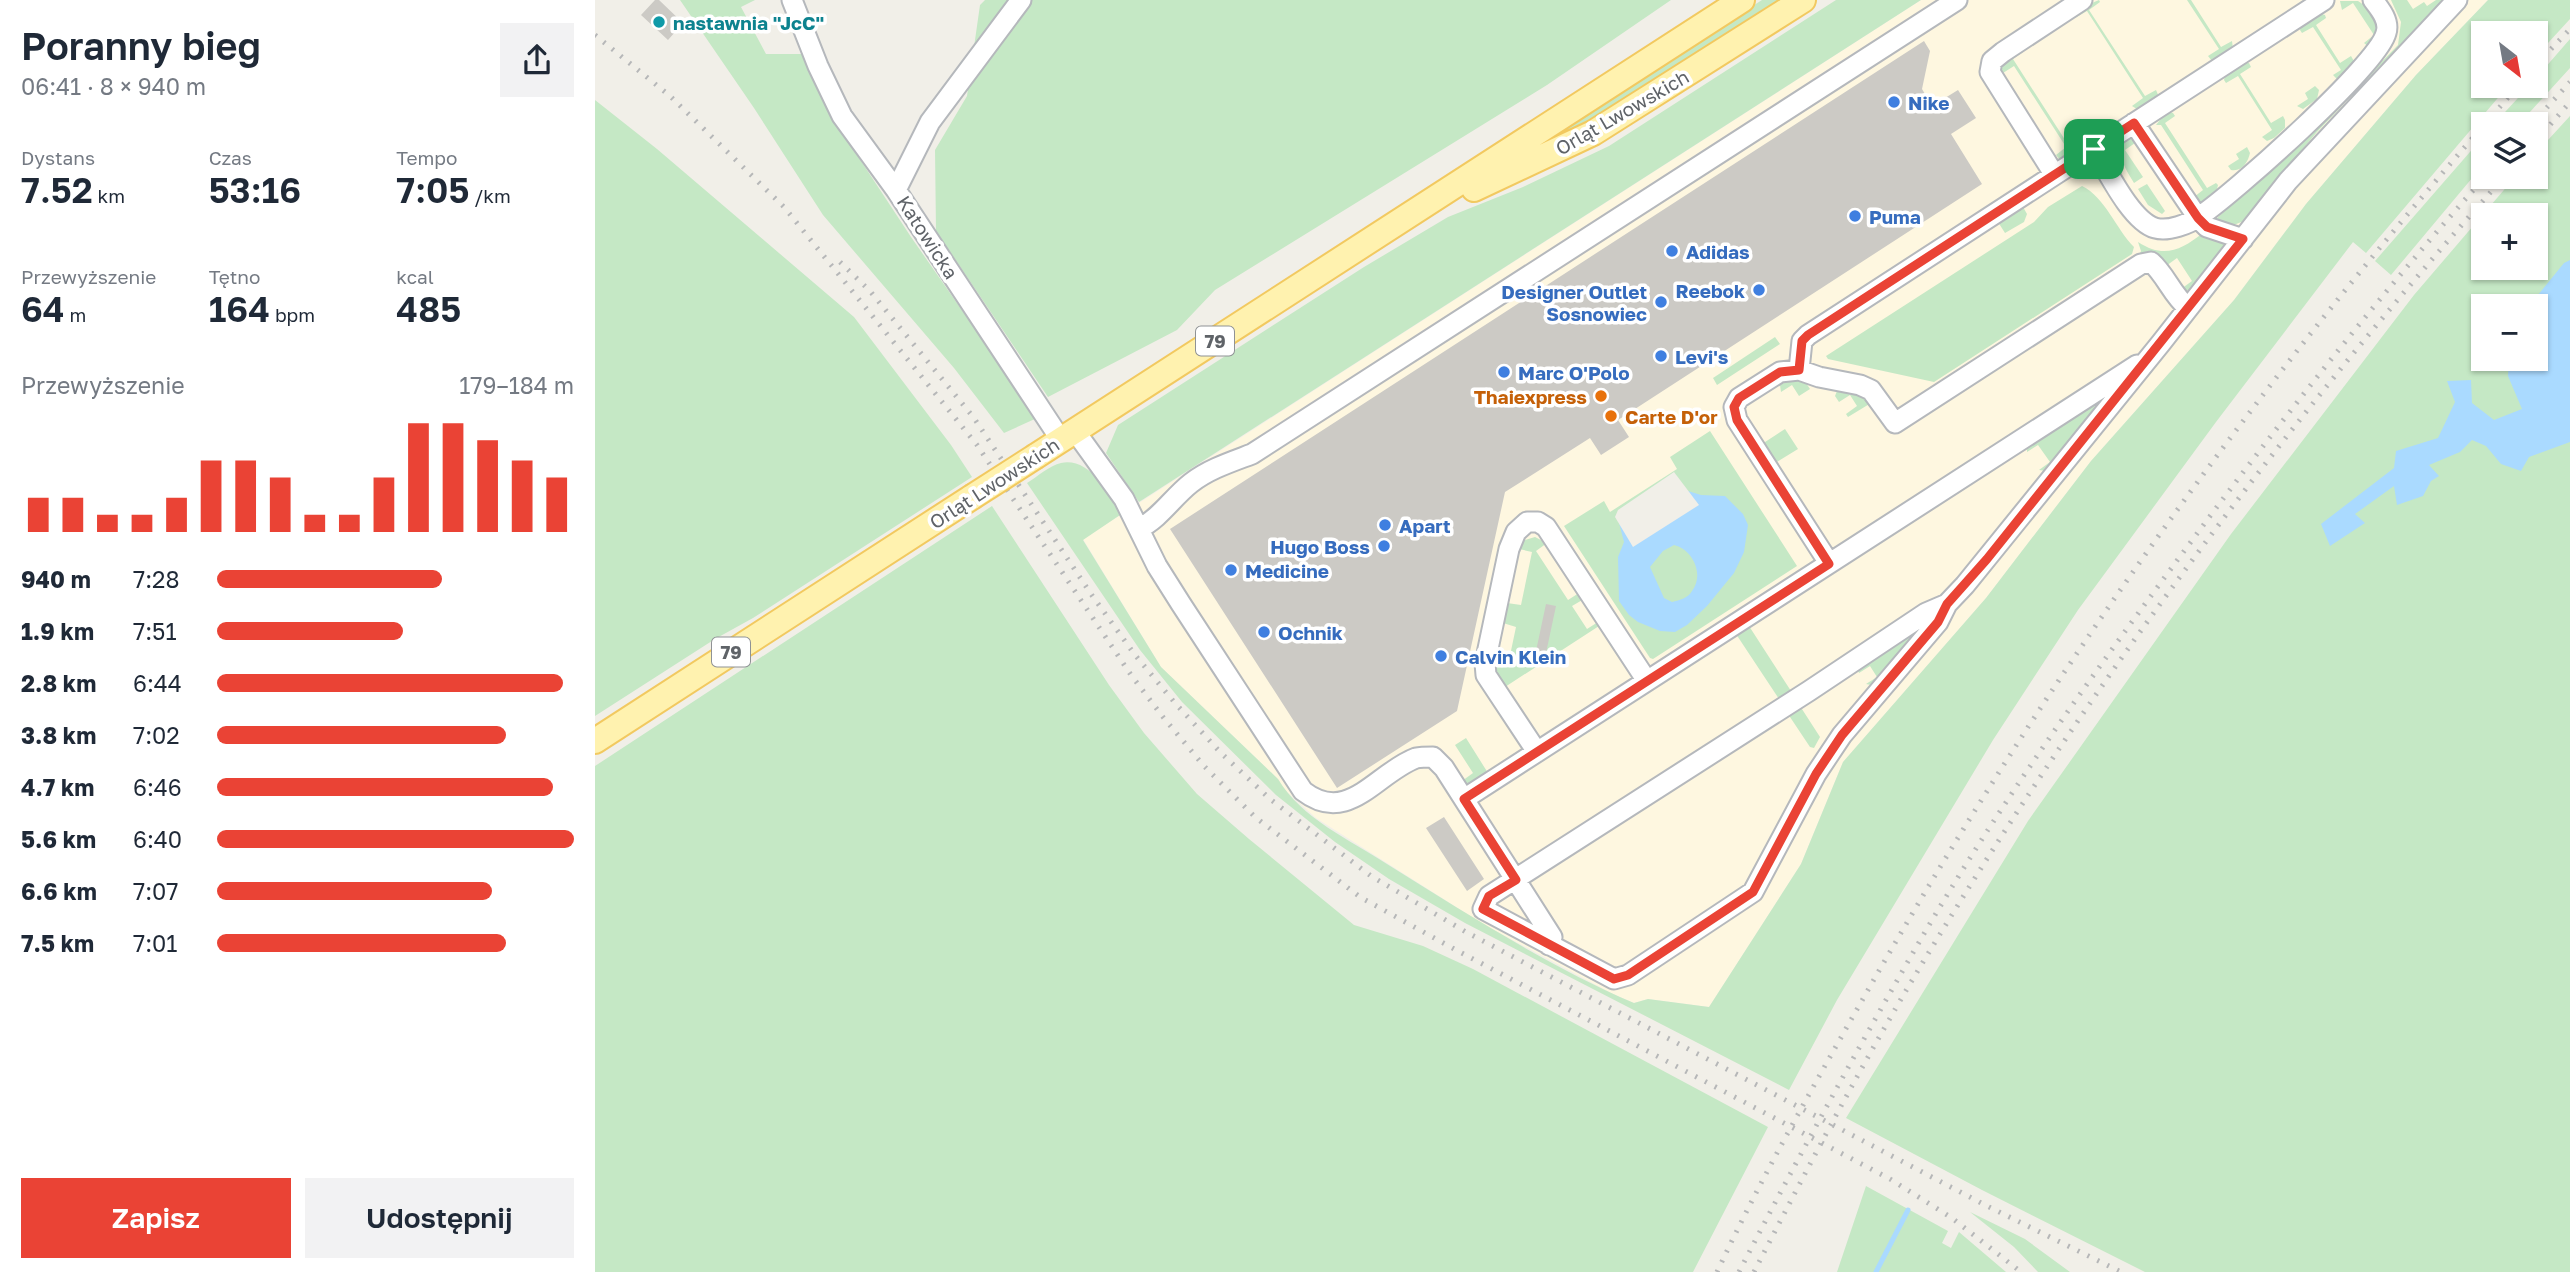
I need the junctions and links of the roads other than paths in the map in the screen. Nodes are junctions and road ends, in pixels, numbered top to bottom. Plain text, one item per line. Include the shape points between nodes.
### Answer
1 (792, 0) edge
2 (1021, 0) edge
3 (1742, 0) edge
4 (1803, 0) edge
5 (1957, 0) edge
6 (2082, 0) edge
7 (2324, 0) edge
8 (2373, 0) edge
9 (2457, 0) edge
10 (2134, 123) junction
11 (2094, 149) junction
12 (2054, 174) junction
13 (896, 190) junction
14 (2198, 218) junction
15 (1394, 226) junction
16 (2243, 239) junction
17 (2188, 308) junction
18 (2150, 357) junction
19 (1799, 370) junction
20 (1068, 435) junction
21 (1140, 528) junction
22 (1829, 564) junction
23 (1947, 604) junction
24 (1647, 681) junction
25 (595, 741) edge
26 (1537, 752) junction
27 (1464, 799) junction
28 (1516, 880) junction
29 (1549, 946) junction

1 - 13 lane via 842,116
2 - 13 lane, Katowicka via 930,122
3 - 15 main road, Orląt Lwowskich / 79
4 - 15 main road, Orląt Lwowskich / 79 via 1593,133
5 - 21 lane via 1252,454 1191,483
6 - 12 lane via 1992,61 1990,72
7 - 10 lane
8 - 14 lane via 2384,14 2388,31 2379,49 2304,125
9 - 16 lane via 2310,155
10 - 11 lane
10 - 14 lane
11 - 12 lane
11 - 14 lane via 2142,222 2166,229
12 - 19 lane via 1808,335 1802,341
13 - 20 lane, Katowicka
14 - 16 lane via 2207,227
15 - 20 main road, Orląt Lwowskich / 79
16 - 17 lane
17 - 18 lane
17 - 19 lane via 2157,267 2151,262 2141,264 1895,423 1871,390
18 - 22 lane
18 - 23 lane
19 - 22 lane via 1780,372 1739,398 1734,407 1737,420
20 - 21 lane, Katowicka via 1124,499
20 - 25 main road, Orląt Lwowskich / 79, bridge
21 - 27 lane, Katowicka via 1157,566 1303,791 1315,801 1338,803 1417,758 1433,757
22 - 24 lane
23 - 28 lane via 1926,613
23 - 29 lane via 1938,622 1842,735 1753,892 1628,975 1614,979
24 - 26 lane
24 - 26 lane via 1546,527 1527,522 1515,532 1509,549 1485,663 1486,675
26 - 27 lane
27 - 28 lane
28 - 29 lane via 1552,937
28 - 29 lane via 1489,896 1483,909

